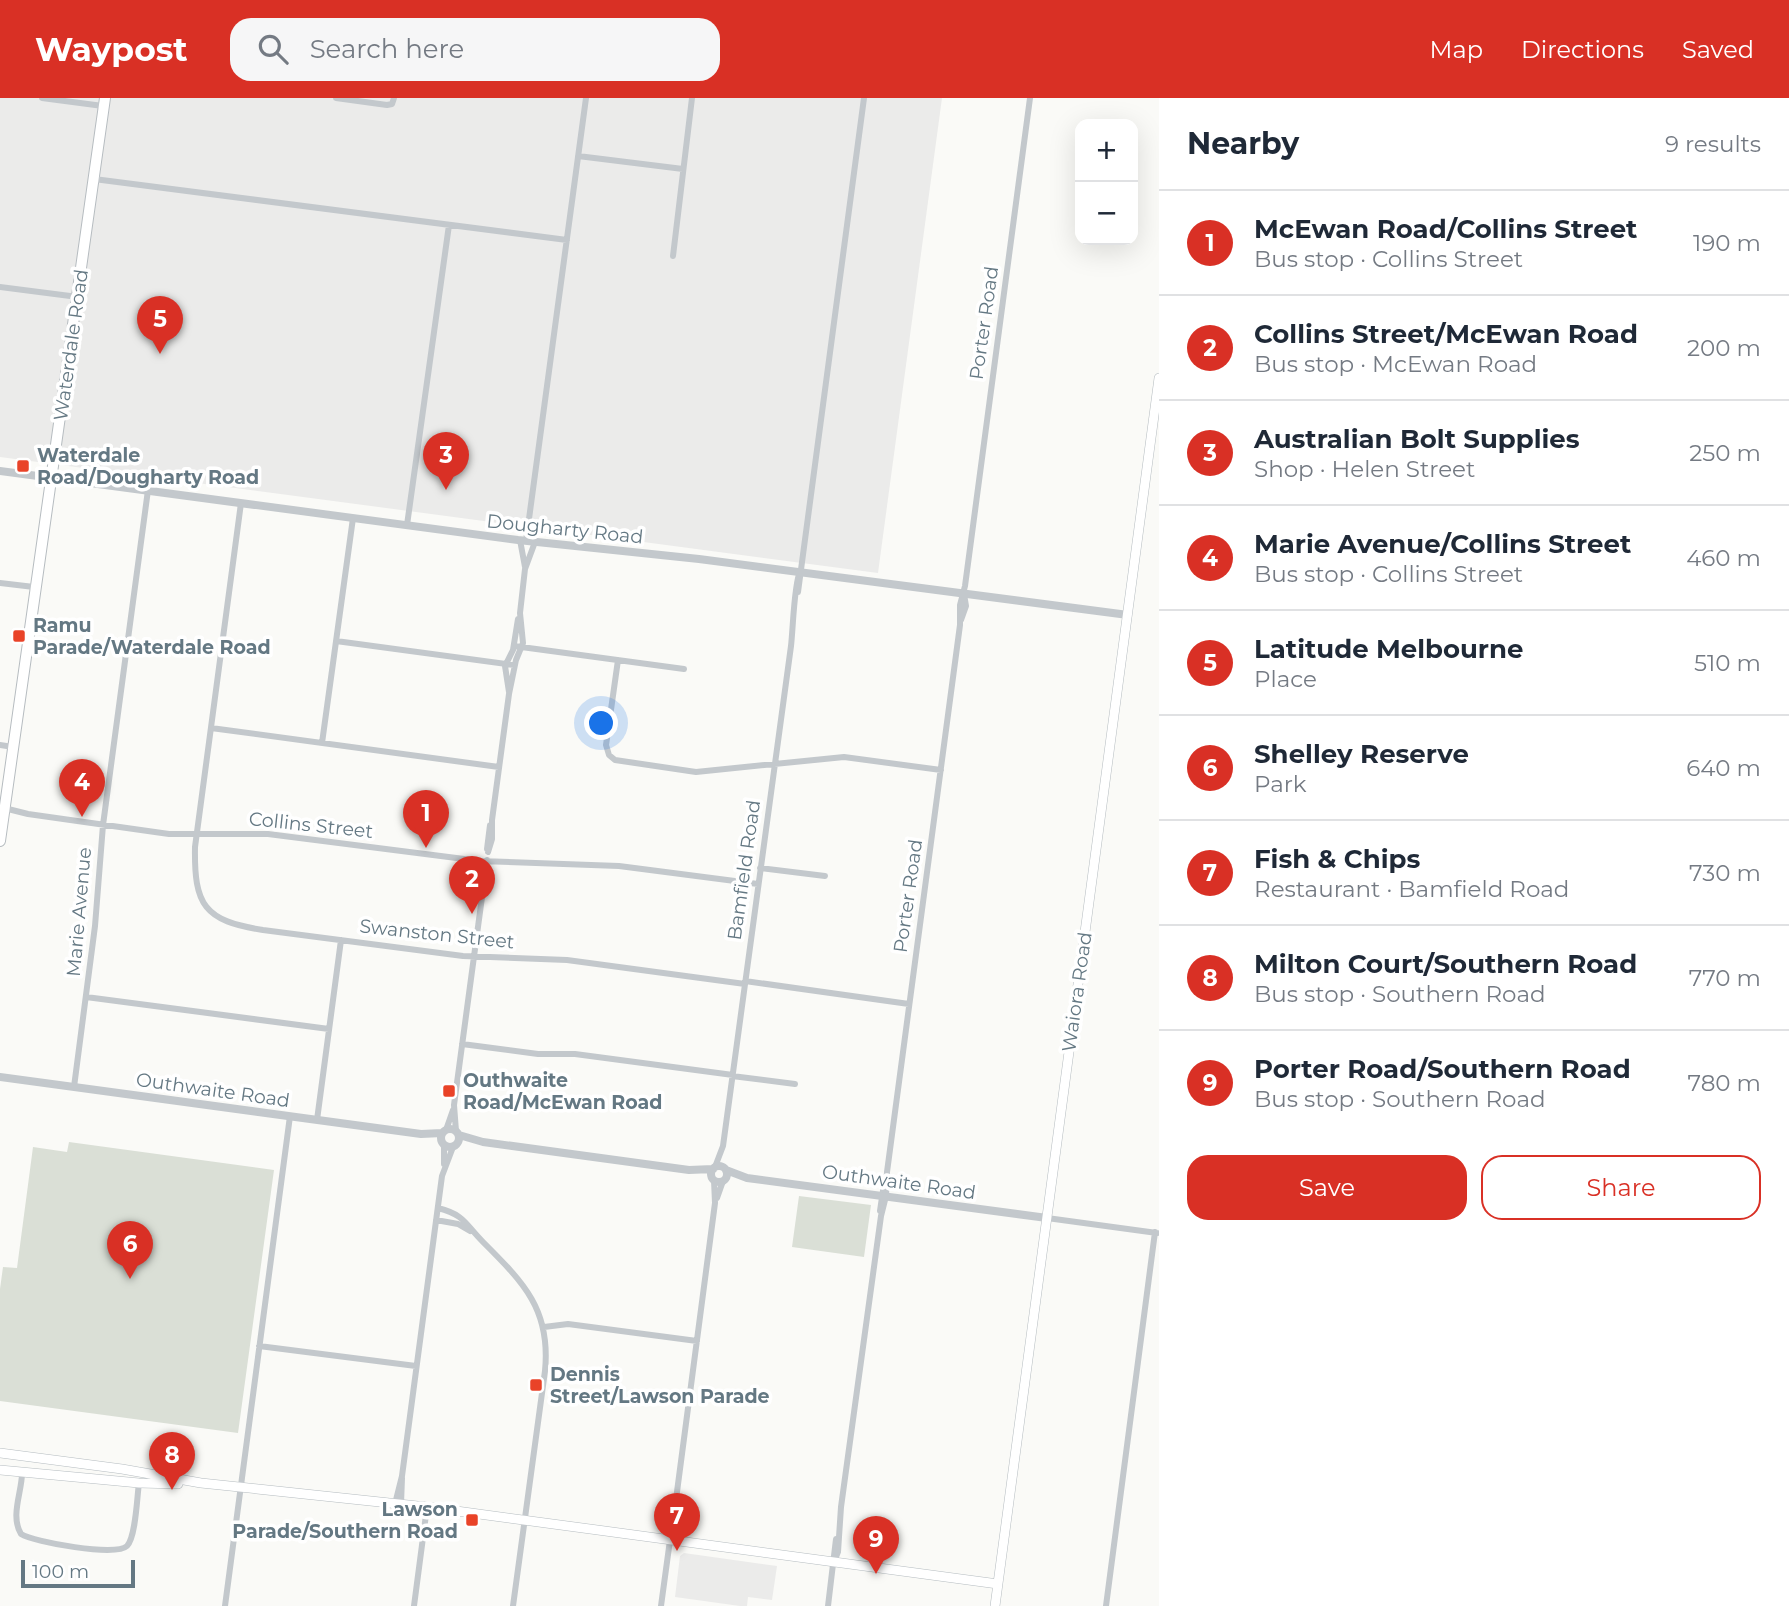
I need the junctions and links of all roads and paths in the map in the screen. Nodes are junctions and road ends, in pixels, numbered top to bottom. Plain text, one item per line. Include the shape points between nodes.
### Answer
1 (42, 98) edge
2 (336, 98) edge
3 (586, 98) edge
4 (692, 98) edge
5 (864, 98) edge
6 (1030, 98) edge
7 (393, 101) edge
8 (104, 102) edge
9 (579, 156) junction
10 (683, 169) junction
11 (94, 179) junction
12 (449, 225) junction
13 (567, 240) junction
14 (673, 256) dead end
15 (0, 287) edge
16 (78, 297) junction
17 (1159, 378) edge
18 (0, 471) edge
19 (51, 477) junction
20 (148, 490) junction
21 (241, 503) junction
22 (352, 518) junction
23 (407, 525) junction
24 (527, 541) junction
25 (525, 569) junction
26 (800, 572) junction
27 (0, 583) edge
28 (34, 587) junction
29 (964, 594) junction
30 (1128, 615) junction
31 (336, 641) junction
32 (518, 647) junction
33 (618, 660) junction
34 (505, 663) junction
35 (514, 664) junction
36 (684, 669) dead end
37 (509, 694) junction
38 (211, 728) junction
39 (322, 743) junction
40 (0, 745) edge
41 (13, 747) junction
42 (774, 762) junction
43 (499, 767) junction
44 (941, 770) junction
45 (4, 811) junction
46 (103, 825) junction
47 (197, 835) junction
48 (0, 841) edge
49 (486, 862) junction
50 (760, 868) junction
51 (825, 876) dead end
52 (758, 884) junction
53 (341, 940) junction
54 (474, 957) junction
55 (745, 982) junction
56 (86, 997) junction
57 (909, 1004) junction
58 (330, 1029) junction
59 (462, 1044) junction
60 (732, 1075) junction
61 (0, 1077) edge
62 (795, 1084) dead end
63 (74, 1087) junction
64 (290, 1116) junction
65 (317, 1120) junction
66 (450, 1138) junction
67 (719, 1174) junction
68 (883, 1195) junction
69 (438, 1208) junction
70 (1047, 1218) junction
71 (436, 1220) junction
72 (474, 1233) junction
73 (1157, 1233) edge
74 (544, 1326) junction
75 (697, 1341) junction
76 (259, 1346) junction
77 (416, 1366) junction
78 (0, 1453) edge
79 (0, 1470) edge
80 (22, 1473) junction
81 (139, 1483) junction
82 (201, 1483) junction
83 (240, 1488) junction
84 (398, 1504) junction
85 (427, 1507) junction
86 (524, 1520) junction
87 (670, 1540) junction
88 (834, 1562) junction
89 (998, 1584) junction
90 (225, 1606) edge
91 (414, 1606) edge
92 (513, 1606) edge
93 (662, 1606) edge
94 (828, 1606) edge
95 (995, 1606) edge
96 (1106, 1606) edge

1 - 8 street
2 - 7 street
3 - 9 street
4 - 10 street
5 - 26 street, Bamfield Road
6 - 29 street, Porter Road
8 - 11 main road, Waterdale Road
9 - 10 street
9 - 13 street
10 - 14 street
11 - 12 street
11 - 16 main road, Waterdale Road
12 - 13 street
12 - 23 street
13 - 24 street
15 - 16 street
16 - 19 main road, Waterdale Road
17 - 30 main road, Waiora Road
18 - 19 street, Dougharty Road
19 - 20 street, Dougharty Road
19 - 28 main road, Waterdale Road
20 - 21 street, Dougharty Road
20 - 46 street, Marie Avenue
21 - 22 street, Dougharty Road
21 - 38 street, Swanston Street
22 - 23 street, Dougharty Road
22 - 31 street
23 - 24 street, Dougharty Road
24 - 25 street
24 - 25 street
24 - 26 street, Dougharty Road
25 - 32 street via 515,630
26 - 29 street, Dougharty Road
26 - 42 street, Bamfield Road
27 - 28 street
28 - 41 main road, Waterdale Road
29 - 30 street, Dougharty Road
29 - 44 street, Porter Road via 966,606
30 - 70 main road, Waiora Road
31 - 34 street
31 - 39 street
32 - 33 street
32 - 34 street
32 - 35 street
33 - 36 street
33 - 42 street via 606,745 612,758 692,772
34 - 35 street
34 - 37 street
35 - 37 street
37 - 43 street
38 - 39 street
38 - 47 street, Swanston Street
39 - 43 street
40 - 41 street
41 - 45 main road, Waterdale Road
42 - 44 street via 850,757
42 - 50 street, Bamfield Road
43 - 49 street
44 - 57 street, Porter Road
45 - 46 street, Collins Street
45 - 48 main road, Waterdale Road
46 - 47 street, Collins Street
46 - 56 street, Marie Avenue
47 - 49 street, Collins Street via 268,834
47 - 53 street, Swanston Street via 195,880 208,910 242,926
49 - 52 street, Collins Street via 619,866
49 - 54 street
50 - 51 street
50 - 52 street, Bamfield Road
52 - 55 street, Bamfield Road
53 - 54 street, Swanston Street
53 - 58 street
54 - 55 street, Swanston Street via 566,960
54 - 59 street
55 - 57 street, Swanston Street
55 - 60 street, Bamfield Road
56 - 58 street
56 - 63 street, Marie Avenue
57 - 68 street, Porter Road
58 - 65 street
59 - 60 street
59 - 66 street
60 - 62 street
60 - 67 street, Bamfield Road
61 - 63 street, Outhwaite Road
63 - 64 street, Outhwaite Road
64 - 65 street, Outhwaite Road
64 - 76 street
65 - 66 street, Outhwaite Road
66 - 67 street, Outhwaite Road
66 - 69 street
67 - 68 street, Outhwaite Road
67 - 75 street, Bamfield Road
68 - 70 street, Outhwaite Road
68 - 88 street, Porter Road
69 - 71 street
69 - 72 street via 459,1215
70 - 73 street
70 - 89 main road, Waiora Road
71 - 72 street
71 - 77 street
72 - 74 street via 525,1286
73 - 96 street
74 - 75 street via 568,1324
74 - 86 street via 546,1361
75 - 87 street, Bamfield Road
76 - 77 street
76 - 83 street
77 - 84 street
78 - 82 main road
79 - 80 main road
80 - 81 main road
80 - 81 street via 16,1518 21,1534 111,1551 123,1549 131,1539
81 - 82 main road
82 - 83 main road
83 - 84 main road
83 - 90 street
84 - 85 main road
85 - 86 main road
85 - 91 street
86 - 87 main road
86 - 92 street
87 - 88 main road
87 - 93 street, Bamfield Road
88 - 89 main road
88 - 94 street, Porter Road
89 - 95 main road, Waiora Road

